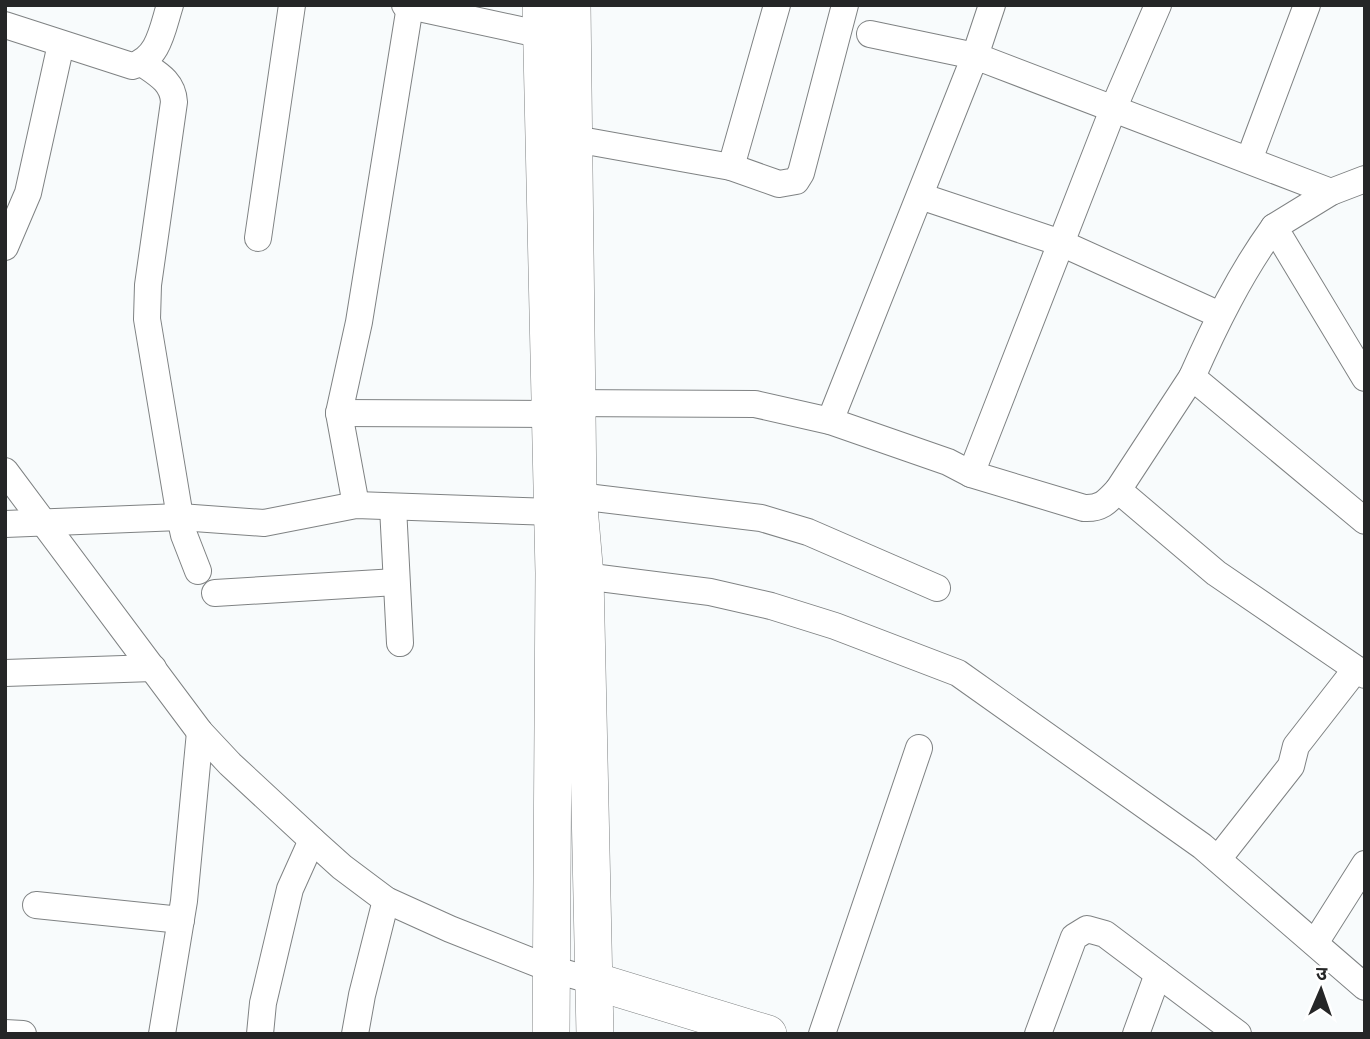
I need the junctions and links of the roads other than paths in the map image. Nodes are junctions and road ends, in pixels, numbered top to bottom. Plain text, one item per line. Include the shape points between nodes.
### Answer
1 (170, 5) edge
2 (292, 5) edge
3 (572, 5) edge
4 (777, 5) edge
5 (845, 5) edge
6 (992, 5) edge
7 (1157, 5) edge
8 (1307, 5) edge
9 (407, 6) edge
10 (5, 25) edge
11 (551, 27) edge
12 (870, 34) dead end
13 (61, 44) junction
14 (975, 55) junction
15 (142, 63) junction
16 (1114, 107) junction
17 (575, 139) junction
18 (1249, 160) junction
19 (732, 167) junction
20 (1365, 179) edge
21 (1331, 191) junction
22 (920, 196) junction
23 (1274, 227) junction
24 (258, 239) dead end
25 (1061, 243) junction
26 (5, 247) edge
27 (1220, 315) junction
28 (1192, 377) junction
29 (1365, 378) edge
30 (560, 407) junction
31 (340, 413) junction
32 (830, 421) junction
33 (5, 471) edge
34 (971, 474) junction
35 (1118, 490) junction
36 (565, 504) junction
37 (356, 505) junction
38 (393, 507) junction
39 (180, 517) junction
40 (1365, 521) edge
41 (45, 522) junction
42 (5, 524) edge
43 (198, 570) dead end
44 (569, 575) junction
45 (396, 582) junction
46 (937, 587) dead end
47 (215, 593) dead end
48 (400, 643) dead end
49 (153, 668) junction
50 (1361, 672) edge
51 (5, 673) edge
52 (200, 732) junction
53 (919, 748) dead end
54 (312, 840) junction
55 (1218, 859) junction
56 (1365, 864) edge
57 (386, 900) junction
58 (36, 905) dead end
59 (181, 920) junction
60 (1315, 943) junction
61 (551, 969) junction
62 (1158, 974) junction
63 (594, 981) junction
64 (1365, 986) edge
65 (5, 1032) edge
66 (757, 1032) edge
67 (23, 1034) edge
68 (162, 1034) edge
69 (260, 1034) edge
70 (355, 1034) edge
71 (551, 1034) edge
72 (594, 1034) edge
73 (822, 1034) edge
74 (1038, 1034) edge
75 (1136, 1034) edge
76 (1238, 1034) edge

1 - 15 street via 155,52
2 - 24 street
3 - 11 main road
4 - 19 street
5 - 19 street via 802,173 796,181 779,184
6 - 14 street
7 - 16 street
8 - 18 street
9 - 11 street
9 - 31 street via 359,322
10 - 13 street
11 - 17 main road
11 - 30 main road via 546,307
12 - 14 street
13 - 15 street via 132,66
13 - 26 street via 28,193
14 - 16 street
14 - 22 street
15 - 39 street via 168,82 174,102 147,318
16 - 18 street
16 - 25 street
17 - 19 street
17 - 30 main road
18 - 21 street
20 - 21 street
21 - 23 street
22 - 25 street
22 - 32 street
23 - 27 street
23 - 29 street
25 - 27 street
25 - 34 street
27 - 28 street
28 - 35 street
28 - 40 street
30 - 31 street
30 - 32 street via 755,404
30 - 36 main road
31 - 37 street
32 - 34 street
33 - 41 street
34 - 35 street via 1084,508 1104,505
35 - 50 street via 1216,573
36 - 38 street
36 - 44 main road
36 - 46 street via 761,519 808,533
37 - 38 street
37 - 39 street via 264,523
38 - 45 street
39 - 41 street
39 - 43 street
41 - 42 street
41 - 49 street
44 - 55 street via 709,592 771,606 958,673
44 - 61 main road
44 - 63 main road
45 - 47 street
45 - 48 street
49 - 51 street
49 - 52 street
50 - 55 street via 1296,747 1292,766
52 - 54 street
52 - 59 street
53 - 73 street
54 - 57 street
54 - 69 street via 290,888
55 - 60 street
56 - 60 street
57 - 61 street
57 - 70 street
58 - 59 street
59 - 68 street
60 - 64 street
61 - 63 street
61 - 71 main road
62 - 74 street via 1105,934 1087,929 1074,937
62 - 75 street
62 - 76 street
63 - 66 main road
63 - 72 main road
65 - 67 street

